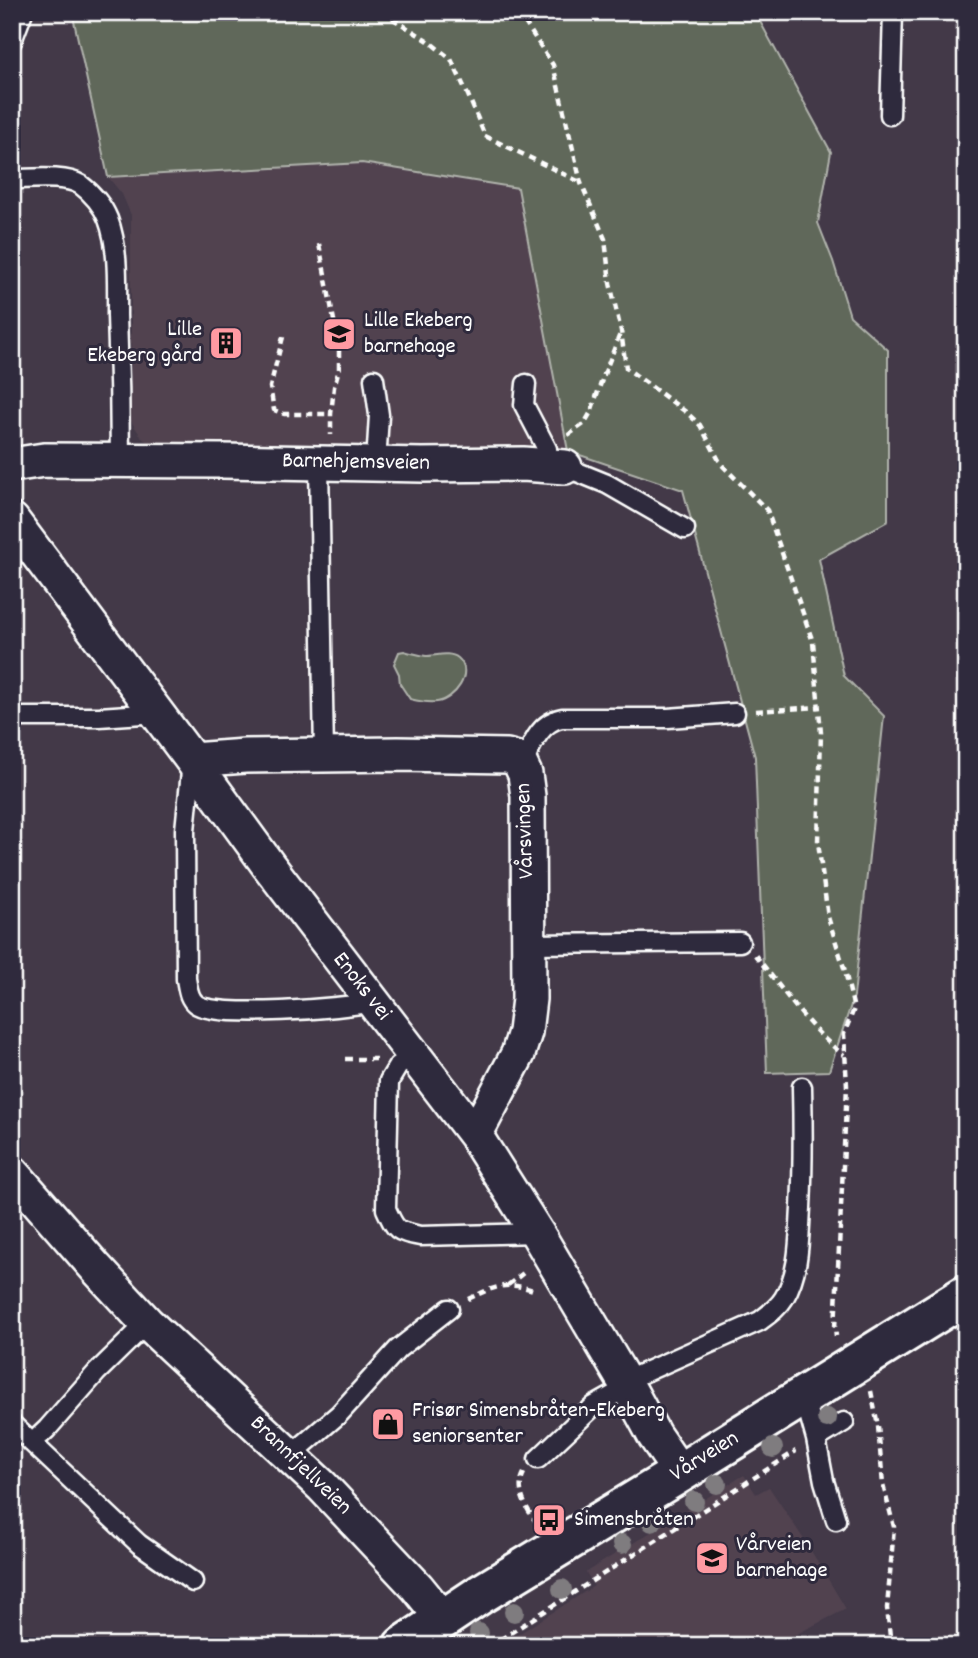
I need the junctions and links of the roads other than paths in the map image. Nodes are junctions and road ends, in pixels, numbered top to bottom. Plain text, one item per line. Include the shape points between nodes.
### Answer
1 (23, 12) edge
2 (893, 12) edge
3 (12, 41) edge
4 (890, 116) dead end
5 (12, 179) edge
6 (373, 379) dead end
7 (526, 384) dead end
8 (553, 460) junction
9 (120, 461) junction
10 (325, 464) junction
11 (376, 464) junction
12 (12, 465) edge
13 (12, 520) edge
14 (685, 529) dead end
15 (158, 713) junction
16 (735, 713) road end
17 (12, 717) edge
18 (324, 755) junction
19 (192, 760) junction
20 (522, 766) junction
21 (740, 942) road end
22 (529, 944) junction
23 (373, 1002) junction
24 (414, 1055) junction
25 (802, 1087) dead end
26 (475, 1135) junction
27 (12, 1172) edge
28 (537, 1233) junction
29 (966, 1295) edge
30 (449, 1309) road end
31 (147, 1323) junction
32 (626, 1384) junction
33 (804, 1396) junction
34 (844, 1422) dead end
35 (12, 1424) edge
36 (816, 1439) junction
37 (32, 1443) junction
38 (290, 1456) junction
39 (538, 1460) road end
40 (680, 1473) junction
41 (836, 1520) dead end
42 (193, 1582) dead end
43 (428, 1635) edge

1 - 3 lane
2 - 4 lane
5 - 9 lane via 71,180 94,197 108,218 116,283
6 - 11 lane via 379,415
7 - 8 lane via 524,405
8 - 11 street, Barnehjemsveien
8 - 14 lane, Barnehjemsveien via 607,484
9 - 10 street, Barnehjemsveien
9 - 12 street, Barnehjemsveien via 44,460
10 - 11 street, Barnehjemsveien
10 - 18 lane
13 - 15 street, Enoks vei
15 - 17 lane
15 - 19 street, Enoks vei
16 - 20 lane via 553,720 534,741
18 - 19 street, Vårsvingen
18 - 20 street, Vårsvingen via 507,756 518,759
19 - 23 street, Enoks vei
19 - 23 lane via 185,830 186,979 196,1004 220,1011 264,1011
20 - 22 street, Vårsvingen via 528,796
21 - 22 lane
22 - 26 street, Vårsvingen via 525,1032
23 - 24 street, Enoks vei
24 - 26 street, Enoks vei
24 - 28 lane via 398,1066 389,1081 386,1209 394,1227 420,1236
25 - 32 lane via 799,1248 784,1298 760,1321
26 - 28 street, Enoks vei
27 - 31 street, Brannfjellveien
28 - 32 street, Enoks vei
29 - 33 street, Vårveien
30 - 38 lane via 398,1349 339,1414
31 - 37 lane
31 - 38 street, Brannfjellveien
32 - 39 lane via 594,1406
32 - 40 street, Enoks vei
33 - 36 lane
33 - 40 street, Vårveien
34 - 36 lane
35 - 37 lane
36 - 41 lane
37 - 42 lane via 139,1544
38 - 43 street, Brannfjellveien via 417,1587
40 - 43 street, Vårveien

